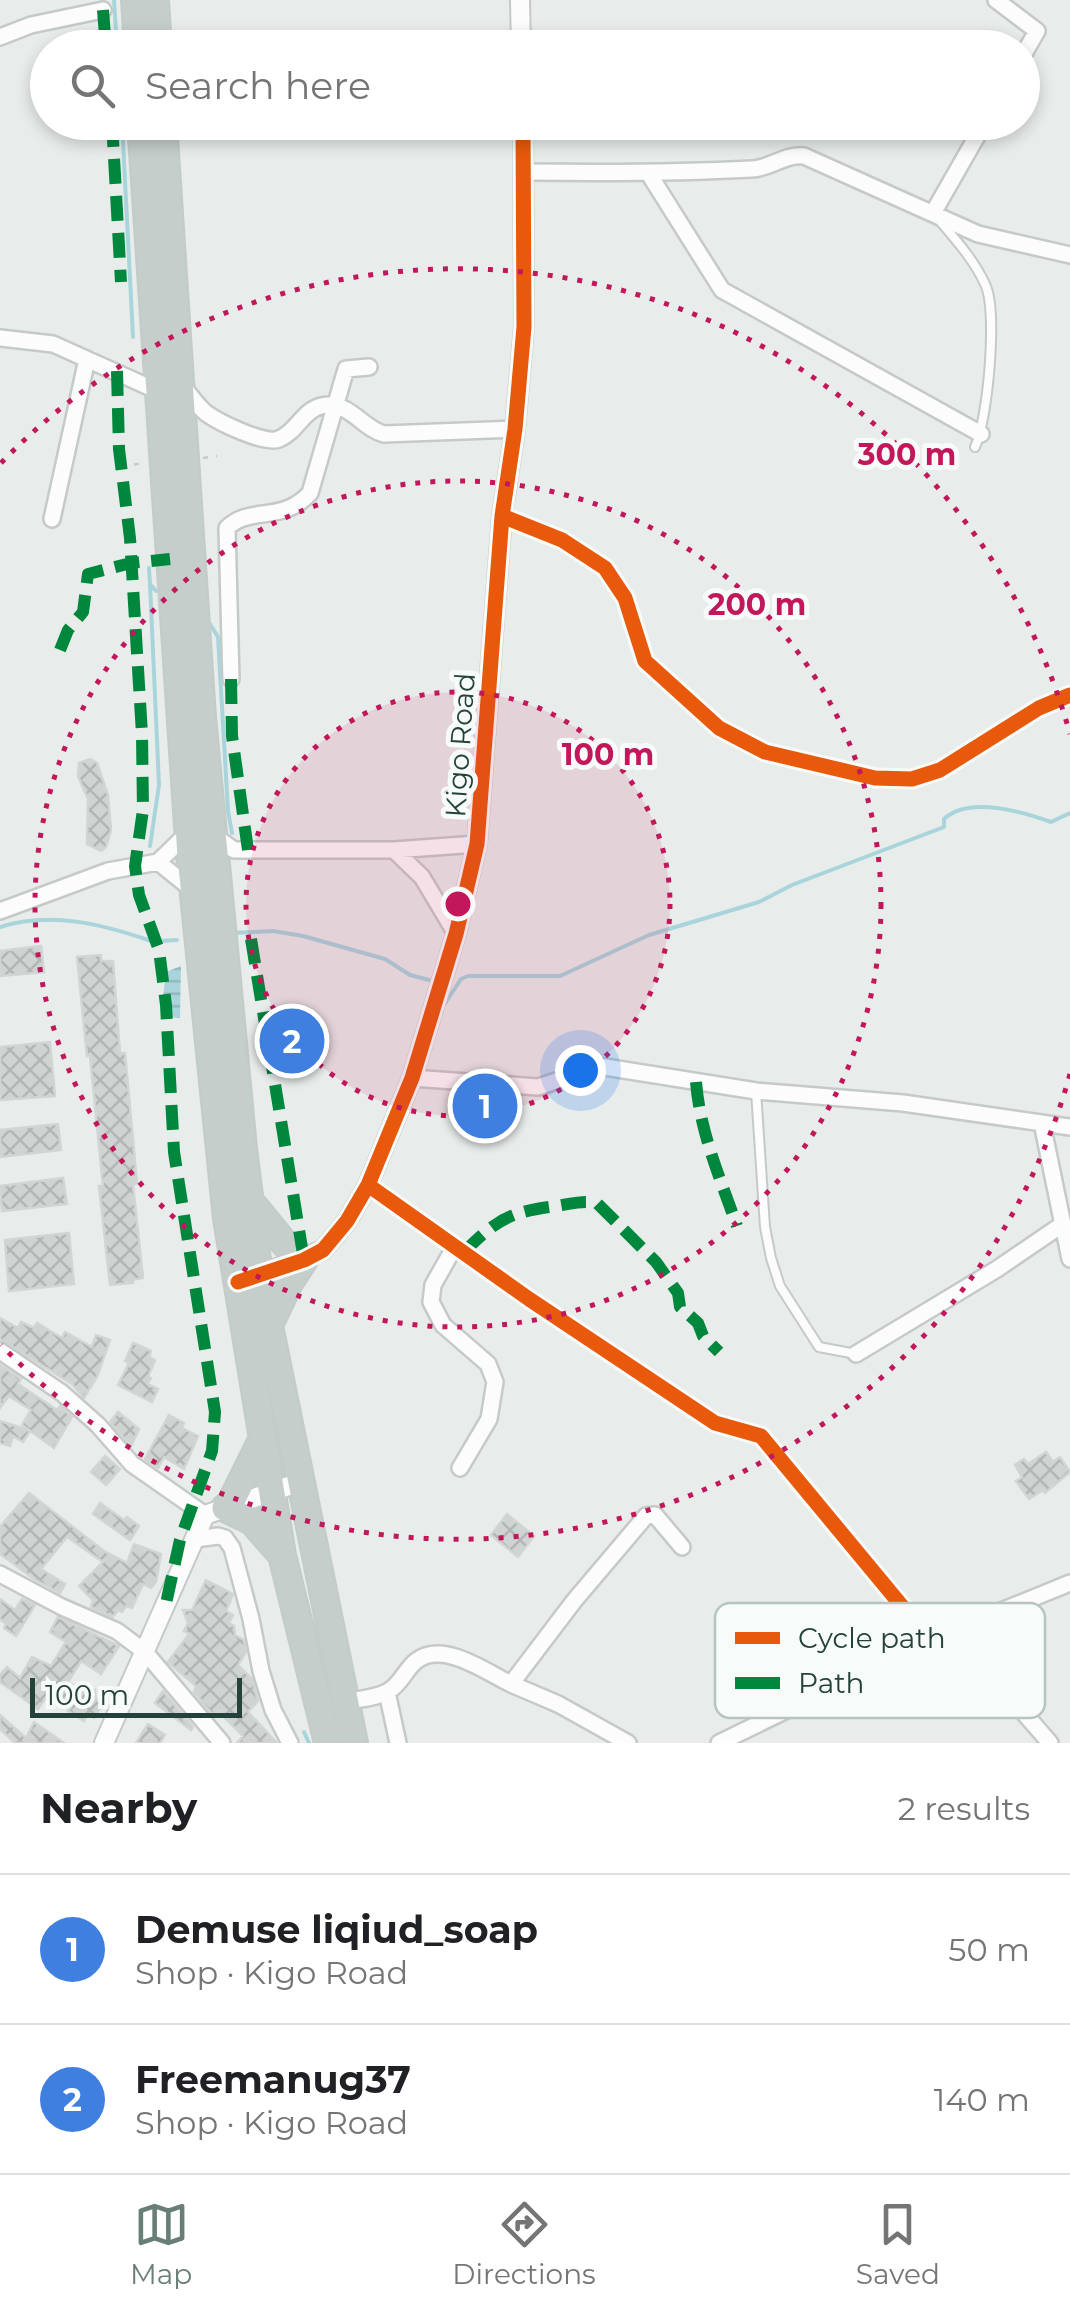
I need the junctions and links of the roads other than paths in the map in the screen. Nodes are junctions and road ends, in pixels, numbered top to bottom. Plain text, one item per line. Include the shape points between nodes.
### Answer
1 (135, 0) edge
2 (155, 0) edge
3 (520, 0) edge
4 (996, 0) edge
5 (103, 10) dead end
6 (137, 30) edge
7 (157, 30) edge
8 (521, 30) edge
9 (1036, 30) edge
10 (0, 36) edge
11 (142, 140) edge
12 (163, 140) edge
13 (523, 140) edge
14 (975, 140) edge
15 (524, 172) junction
16 (649, 174) junction
17 (933, 213) junction
18 (1070, 255) edge
19 (0, 338) edge
20 (157, 358) junction
21 (88, 359) junction
22 (370, 367) dead end
23 (126, 375) junction
24 (170, 387) junction
25 (337, 406) junction
26 (208, 415) junction
27 (515, 429) junction
28 (978, 440) joint
29 (184, 447) junction
30 (502, 516) junction
31 (52, 519) dead end
32 (232, 679) dead end
33 (1070, 695) edge
34 (200, 834) junction
35 (478, 844) junction
36 (394, 850) junction
37 (225, 859) junction
38 (158, 862) junction
39 (194, 891) junction
40 (0, 911) edge
41 (456, 934) junction
42 (412, 1078) junction
43 (756, 1091) junction
44 (1042, 1123) junction
45 (1070, 1127) edge
46 (368, 1184) junction
47 (250, 1201) junction
48 (1063, 1224) junction
49 (455, 1246) junction
50 (304, 1260) junction
51 (1070, 1260) edge
52 (249, 1279) junction
53 (269, 1325) junction
54 (0, 1350) edge
55 (856, 1354) joint
56 (263, 1438) junction
57 (460, 1468) dead end
58 (300, 1482) junction
59 (272, 1490) junction
60 (220, 1509) junction
61 (195, 1539) junction
62 (682, 1547) dead end
63 (232, 1548) junction
64 (282, 1555) junction
65 (0, 1574) edge
66 (1070, 1583) edge
67 (899, 1603) edge
68 (1021, 1603) edge
69 (145, 1652) junction
70 (511, 1684) junction
71 (387, 1692) junction
72 (344, 1702) junction
73 (770, 1718) edge
74 (1028, 1718) edge
75 (104, 1743) edge
76 (222, 1743) edge
77 (290, 1743) edge
78 (328, 1743) edge
79 (354, 1743) edge
80 (398, 1743) edge
81 (628, 1743) edge
82 (719, 1743) edge
83 (1050, 1743) edge

1 - 6 highway
2 - 7 highway
3 - 8 street
4 - 9 street
5 - 10 street
11 - 20 highway
12 - 24 highway
13 - 15 street, Kigo Road
14 - 17 street
15 - 16 street
15 - 27 street, Kigo Road via 524,327
16 - 17 street via 761,168 804,156
16 - 28 street via 722,290
17 - 18 street via 978,234
17 - 28 lane via 970,258 989,296 988,388
19 - 21 street via 44,341
20 - 23 street
20 - 24 highway
21 - 23 street
21 - 31 street
22 - 25 street via 346,370
23 - 24 street
24 - 26 street
24 - 29 highway
24 - 34 highway
25 - 26 street via 314,407 272,441
25 - 27 street via 384,434
25 - 32 street via 310,493 296,509 250,516 227,528
26 - 29 street
27 - 30 street, Kigo Road
29 - 34 highway
30 - 33 street via 562,540 604,568 625,598 644,660 719,728 765,752 912,780
30 - 35 street, Kigo Road
34 - 37 highway
34 - 38 street
34 - 39 highway
35 - 36 street
35 - 41 street, Kigo Road
36 - 37 street
36 - 41 street via 422,877
37 - 47 highway
38 - 39 street
38 - 40 street via 108,872
39 - 52 highway via 228,1218
41 - 42 street, Kigo Road
42 - 43 street via 538,1088 604,1068
42 - 46 street, Kigo Road
43 - 44 street
43 - 55 lane via 765,1228 780,1286 819,1347
44 - 45 street
44 - 48 street
46 - 49 street
46 - 50 street, Kigo Road via 336,1238
47 - 50 highway
47 - 52 highway
48 - 51 street
48 - 55 street
49 - 57 street via 433,1284 431,1302 444,1325 488,1364 495,1382 488,1419
49 - 67 street via 723,1428 761,1436
50 - 52 street, Kigo Road
50 - 53 highway
52 - 53 highway
52 - 56 highway
53 - 58 highway
54 - 60 street via 62,1393 132,1464
56 - 59 highway
56 - 60 highway
58 - 59 street
58 - 72 highway
59 - 60 street
59 - 64 highway
60 - 61 street
60 - 63 street
60 - 64 highway via 252,1520
61 - 63 street via 218,1536
61 - 69 street
62 - 70 street via 655,1514 646,1516
63 - 77 street via 261,1671
64 - 78 highway
65 - 69 street
66 - 68 street
69 - 75 street
69 - 76 street
70 - 71 street via 434,1654 416,1661
70 - 81 street
71 - 72 street
71 - 80 street
72 - 79 highway
73 - 82 street
74 - 83 street

